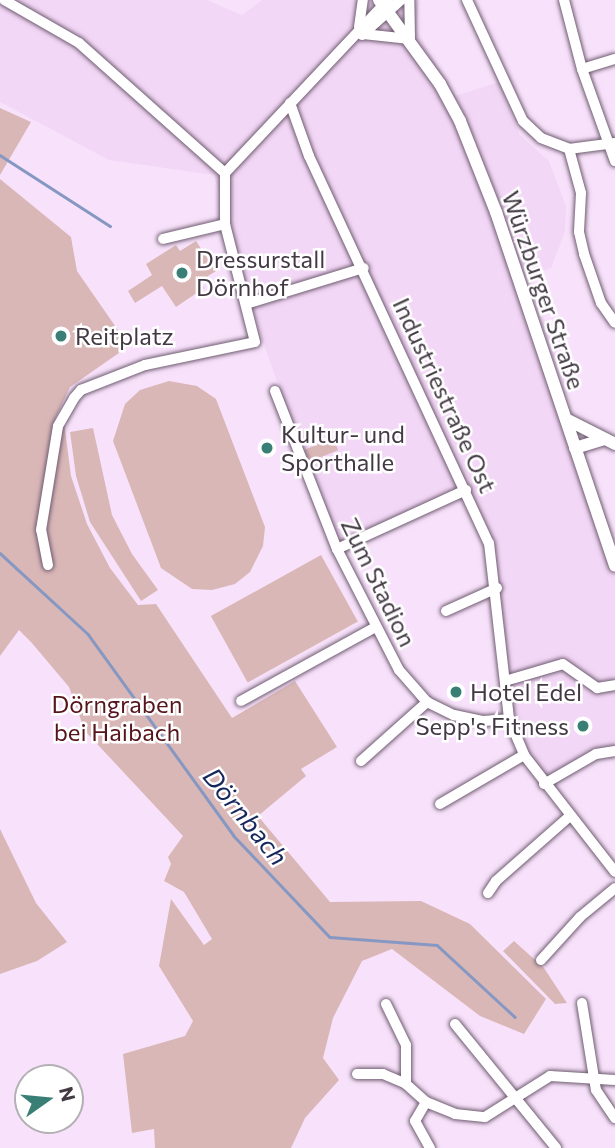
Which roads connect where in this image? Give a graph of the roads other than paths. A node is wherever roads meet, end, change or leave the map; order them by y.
1 (4, 0) edge
2 (363, 0) edge
3 (401, 0) edge
4 (409, 0) edge
5 (467, 0) edge
6 (565, 0) edge
7 (385, 4) edge
8 (358, 35) junction
9 (410, 39) junction
10 (615, 59) edge
11 (582, 69) junction
12 (290, 103) junction
13 (612, 144) edge
14 (569, 149) junction
15 (615, 161) edge
16 (225, 173) junction
17 (225, 224) junction
18 (163, 239) dead end
19 (364, 268) junction
20 (246, 304) junction
21 (615, 323) edge
22 (275, 391) dead end
23 (566, 419) junction
24 (610, 441) edge
25 (575, 448) junction
26 (466, 490) junction
27 (337, 549) junction
28 (48, 565) dead end
29 (615, 566) edge
30 (497, 588) junction
31 (446, 611) dead end
32 (374, 628) junction
33 (505, 681) junction
34 (613, 684) edge
35 (242, 701) dead end
36 (427, 702) junction
37 (509, 719) junction
38 (615, 751) edge
39 (524, 755) junction
40 (361, 761) dead end
41 (544, 784) junction
42 (440, 804) dead end
43 (570, 816) junction
44 (615, 872) edge
45 (615, 888) edge
46 (488, 893) dead end
47 (541, 960) dead end
48 (582, 1003) dead end
49 (386, 1004) dead end
50 (455, 1024) dead end
51 (357, 1074) dead end
52 (596, 1078) junction
53 (615, 1080) edge
54 (407, 1084) junction
55 (514, 1101) junction
56 (426, 1102) junction
57 (615, 1118) edge
58 (430, 1148) edge
59 (556, 1148) edge

1 - 16 street
2 - 8 street
3 - 7 street
4 - 9 street, Würzburger Straße
5 - 14 street
6 - 11 street
7 - 8 street
7 - 9 main road, Würzburger Straße
8 - 9 street
8 - 12 street
9 - 23 main road, Würzburger Straße
10 - 11 street
11 - 13 street
12 - 16 street
12 - 19 street, Industriestraße Ost
13 - 14 street
13 - 15 street
14 - 21 street
16 - 17 street
17 - 18 street
17 - 20 street
19 - 20 street
19 - 26 street, Industriestraße Ost
20 - 28 street
22 - 27 street, Zum Stadion
23 - 24 main road
23 - 25 main road, Würzburger Straße
24 - 25 main road
25 - 29 main road, Würzburger Straße
26 - 27 street
26 - 30 street, Industriestraße Ost
27 - 32 street, Zum Stadion
30 - 31 street
30 - 33 street, Industriestraße Ost
32 - 35 street
32 - 36 street, Zum Stadion
33 - 34 street
33 - 37 street, Industriestraße Ost
36 - 37 street, Zum Stadion
36 - 40 street
37 - 39 street, Industriestraße Ost
38 - 41 street
39 - 41 street, Industriestraße Ost
39 - 42 street
41 - 43 street, Industriestraße Ost
43 - 44 street, Industriestraße Ost
43 - 46 street
45 - 47 street
48 - 52 street
49 - 54 street
50 - 55 street
51 - 54 street
52 - 53 street
52 - 55 street
52 - 57 street
54 - 56 street
55 - 56 street
55 - 59 street
56 - 58 street

